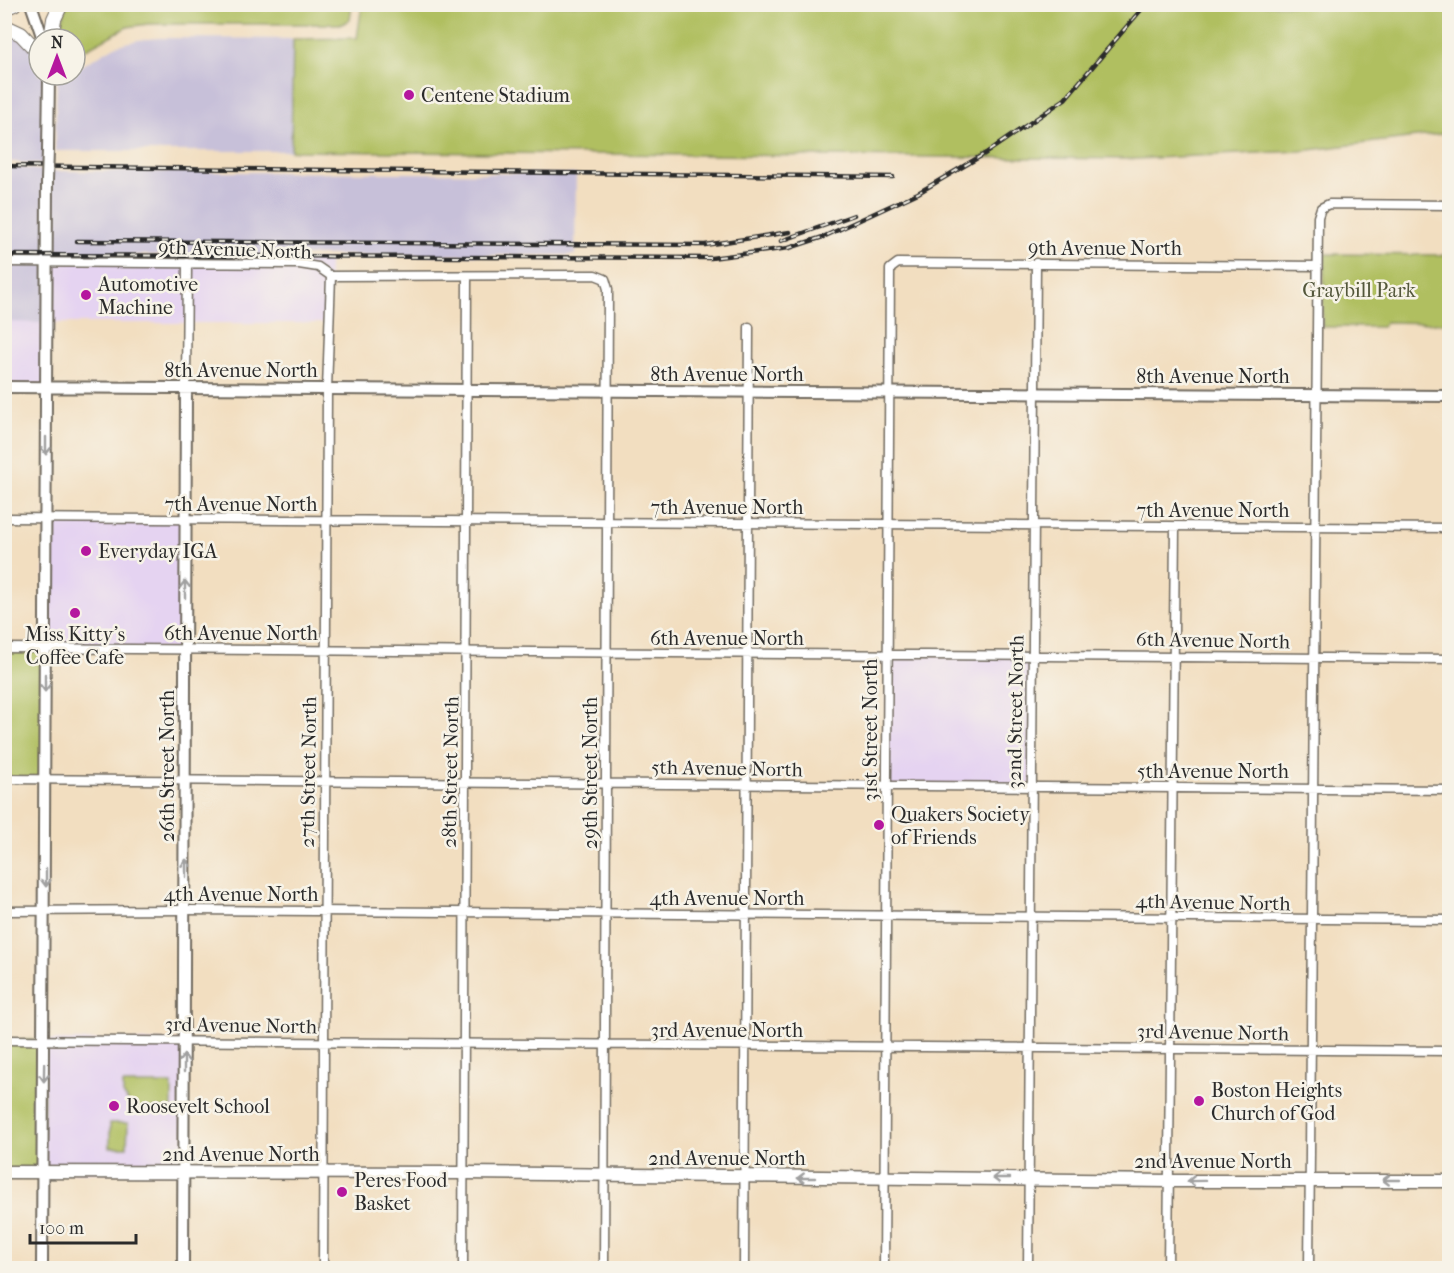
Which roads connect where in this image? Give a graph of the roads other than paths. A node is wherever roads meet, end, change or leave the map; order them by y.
1 (14, 4) edge
2 (32, 4) edge
3 (61, 4) edge
4 (4, 8) edge
5 (4, 26) edge
6 (39, 27) edge
7 (53, 27) edge
8 (27, 40) edge
9 (49, 87) edge
10 (1449, 205) edge
11 (4, 262) edge
12 (46, 262) junction
13 (187, 263) junction
14 (1036, 263) junction
15 (893, 264) joint
16 (1317, 266) junction
17 (331, 276) junction
18 (467, 276) junction
19 (604, 279) joint
20 (749, 327) dead end
21 (4, 387) edge
22 (46, 387) junction
23 (186, 388) junction
24 (327, 389) junction
25 (468, 390) junction
26 (608, 392) junction
27 (749, 392) junction
28 (888, 393) junction
29 (1034, 393) junction
30 (1315, 395) junction
31 (1449, 396) edge
32 (4, 518) edge
33 (45, 519) junction
34 (185, 519) junction
35 (327, 521) junction
36 (466, 521) junction
37 (607, 523) junction
38 (747, 524) junction
39 (888, 525) junction
40 (1034, 526) junction
41 (1313, 526) junction
42 (1175, 527) junction
43 (1449, 528) edge
44 (4, 648) edge
45 (45, 648) junction
46 (185, 650) junction
47 (326, 650) junction
48 (467, 651) junction
49 (607, 654) junction
50 (747, 655) junction
51 (887, 655) junction
52 (1033, 655) junction
53 (1172, 656) junction
54 (1313, 658) junction
55 (1449, 658) edge
56 (4, 779) edge
57 (45, 779) junction
58 (186, 781) junction
59 (325, 781) junction
60 (467, 783) junction
61 (606, 783) junction
62 (746, 785) junction
63 (886, 786) junction
64 (1031, 787) junction
65 (1172, 788) junction
66 (1311, 788) junction
67 (1449, 790) edge
68 (185, 910) junction
69 (4, 911) edge
70 (46, 911) junction
71 (323, 911) junction
72 (464, 912) junction
73 (605, 913) junction
74 (745, 915) junction
75 (885, 915) junction
76 (1029, 916) junction
77 (1172, 918) junction
78 (1312, 919) junction
79 (1449, 920) edge
80 (4, 1040) edge
81 (44, 1040) junction
82 (184, 1041) junction
83 (324, 1043) junction
84 (465, 1043) junction
85 (605, 1045) junction
86 (745, 1046) junction
87 (886, 1047) junction
88 (1029, 1047) junction
89 (1170, 1047) junction
90 (1310, 1050) junction
91 (1449, 1051) edge
92 (4, 1172) edge
93 (43, 1172) junction
94 (184, 1173) junction
95 (324, 1173) junction
96 (464, 1173) junction
97 (604, 1176) junction
98 (744, 1177) junction
99 (885, 1178) junction
100 (1028, 1179) junction
101 (1309, 1180) junction
102 (1449, 1180) edge
103 (1170, 1181) junction
104 (1449, 1206) edge
105 (42, 1269) edge
106 (183, 1269) edge
107 (323, 1269) edge
108 (463, 1269) edge
109 (604, 1269) edge
110 (744, 1269) edge
111 (884, 1269) edge
112 (1028, 1269) edge
113 (1168, 1269) edge
114 (1309, 1269) edge
115 (1449, 1269) edge

1 - 4 main road
2 - 6 street
3 - 7 main road
5 - 8 main road
9 - 12 street, bridge
10 - 16 street
11 - 12 street, 9th Avenue North
12 - 13 street, 9th Avenue North
12 - 22 street
13 - 17 street, 9th Avenue North
13 - 23 street, 26th Street North
14 - 15 street, 9th Avenue North
14 - 16 street, 9th Avenue North
14 - 29 street, 32nd Street North
15 - 28 street, 31st Street North
16 - 30 street
17 - 18 street, 9th Avenue North
17 - 24 street, 27th Street North
18 - 19 street, 9th Avenue North
18 - 25 street, 28th Street North
19 - 26 street, 29th Street North
20 - 27 street
21 - 22 street, 8th Avenue North
22 - 23 street, 8th Avenue North
22 -> 33 street
23 - 24 street, 8th Avenue North
23 - 34 street, 26th Street North
24 - 25 street, 8th Avenue North
24 - 35 street, 27th Street North
25 - 26 street, 8th Avenue North
25 - 36 street, 28th Street North
26 - 27 street, 8th Avenue North
26 - 37 street, 29th Street North
27 - 28 street, 8th Avenue North
27 - 38 street
28 - 29 street, 8th Avenue North
28 - 39 street, 31st Street North
29 - 30 street, 8th Avenue North
29 - 40 street, 32nd Street North
30 - 31 street, 8th Avenue North
30 - 41 street
32 - 33 street, 7th Avenue North
33 - 34 street, 7th Avenue North
33 - 45 street
34 - 35 street, 7th Avenue North
46 -> 34 street, 26th Street North
35 - 36 street, 7th Avenue North
35 - 47 street, 27th Street North
36 - 37 street, 7th Avenue North
36 - 48 street, 28th Street North
37 - 38 street, 7th Avenue North
37 - 49 street, 29th Street North
38 - 39 street, 7th Avenue North
38 - 50 street
39 - 40 street, 7th Avenue North
39 - 51 street, 31st Street North
40 - 42 street, 7th Avenue North
40 - 52 street, 32nd Street North
41 - 42 street, 7th Avenue North
41 - 43 street, 7th Avenue North
41 - 54 street
42 - 53 street
44 - 45 street, 6th Avenue North
45 - 46 street, 6th Avenue North
45 -> 57 street
46 - 47 street, 6th Avenue North
46 - 58 street, 26th Street North
47 - 48 street, 6th Avenue North
47 - 59 street, 27th Street North
48 - 49 street, 6th Avenue North
48 - 60 street, 28th Street North
49 - 50 street, 6th Avenue North
49 - 61 street, 29th Street North
50 - 51 street, 6th Avenue North
50 - 62 street
51 - 52 street, 6th Avenue North
51 - 63 street, 31st Street North
52 - 53 street, 6th Avenue North
52 - 64 street, 32nd Street North
53 - 54 street, 6th Avenue North
53 - 65 street
54 - 55 street, 6th Avenue North
54 - 66 street
56 - 57 street, 5th Avenue North
57 - 58 street, 5th Avenue North
57 -> 70 street
58 - 59 street, 5th Avenue North
68 -> 58 street, 26th Street North
59 - 60 street, 5th Avenue North
59 - 71 street, 27th Street North
60 - 61 street, 5th Avenue North
60 - 72 street, 28th Street North
61 - 62 street, 5th Avenue North
61 - 73 street, 29th Street North
62 - 63 street, 5th Avenue North
62 - 74 street
63 - 64 street, 5th Avenue North
63 - 75 street, 31st Street North
64 - 65 street, 5th Avenue North
64 - 76 street, 32nd Street North
65 - 66 street, 5th Avenue North
65 - 77 street
66 - 67 street, 5th Avenue North
66 - 78 street
68 - 70 street, 4th Avenue North
68 - 71 street, 4th Avenue North
68 - 82 street, 26th Street North
69 - 70 street, 4th Avenue North
70 - 81 street
71 - 72 street, 4th Avenue North
71 - 83 street, 27th Street North
72 - 73 street, 4th Avenue North
72 - 84 street, 28th Street North
73 - 74 street, 4th Avenue North
73 - 85 street, 29th Street North
74 - 75 street, 4th Avenue North
74 - 86 street
75 - 76 street, 4th Avenue North
75 - 87 street, 31st Street North
76 - 77 street, 4th Avenue North
76 - 88 street, 32nd Street North
77 - 78 street, 4th Avenue North
77 - 89 street
78 - 79 street, 4th Avenue North
78 - 90 street
80 - 81 street, 3rd Avenue North
81 - 82 street, 3rd Avenue North
81 -> 93 street
82 - 83 street, 3rd Avenue North
94 -> 82 street, 26th Street North
83 - 84 street, 3rd Avenue North
83 - 95 street, 27th Street North
84 - 85 street, 3rd Avenue North
84 - 96 street, 28th Street North
85 - 86 street, 3rd Avenue North
85 - 97 street, 29th Street North
86 - 87 street, 3rd Avenue North
86 - 98 street
87 - 88 street, 3rd Avenue North
87 - 99 street, 31st Street North
88 - 89 street, 3rd Avenue North
88 - 100 street, 32nd Street North
89 - 90 street, 3rd Avenue North
89 - 103 street
90 - 91 street, 3rd Avenue North
90 - 101 street
92 - 93 main road, 2nd Avenue North
93 - 94 main road, 2nd Avenue North
93 - 105 street
94 - 95 main road, 2nd Avenue North
94 - 106 street, 26th Street North
95 - 96 main road, 2nd Avenue North
95 - 107 street, 27th Street North
96 - 97 main road, 2nd Avenue North
96 - 108 street, 28th Street North
97 - 98 main road, 2nd Avenue North
97 - 109 street, 29th Street North
99 -> 98 main road, 2nd Avenue North
98 - 110 street
100 -> 99 main road, 2nd Avenue North
99 - 111 street, 31st Street North
100 - 103 main road, 2nd Avenue North
100 - 112 street, 32nd Street North
102 -> 101 main road, 2nd Avenue North
101 -> 103 main road, 2nd Avenue North
101 - 114 street
103 - 113 street
104 - 115 street

